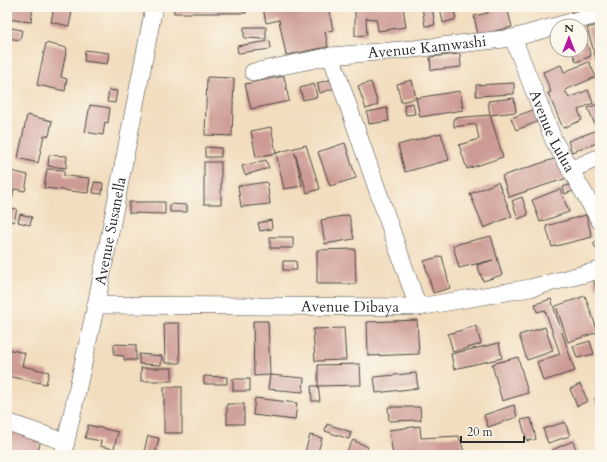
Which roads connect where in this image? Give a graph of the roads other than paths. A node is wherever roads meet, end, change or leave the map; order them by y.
1 (154, 7) edge
2 (600, 14) edge
3 (513, 38) junction
4 (332, 56) junction
5 (253, 72) dead end
6 (600, 158) edge
7 (570, 170) junction
8 (600, 221) edge
9 (600, 270) edge
10 (96, 306) junction
11 (418, 307) junction
12 (7, 422) edge
13 (64, 448) edge

1 - 10 street, Avenue Susanella
2 - 3 street, Avenue Kamwashi
3 - 4 street, Avenue Kamwashi
3 - 7 street, Avenue Lulua
4 - 5 street, Avenue Kamwashi
4 - 11 street
6 - 7 street
7 - 8 street, Avenue Lulua
9 - 11 street, Avenue Dibaya
10 - 11 street, Avenue Dibaya
10 - 13 street, Avenue Susanella
12 - 13 street

